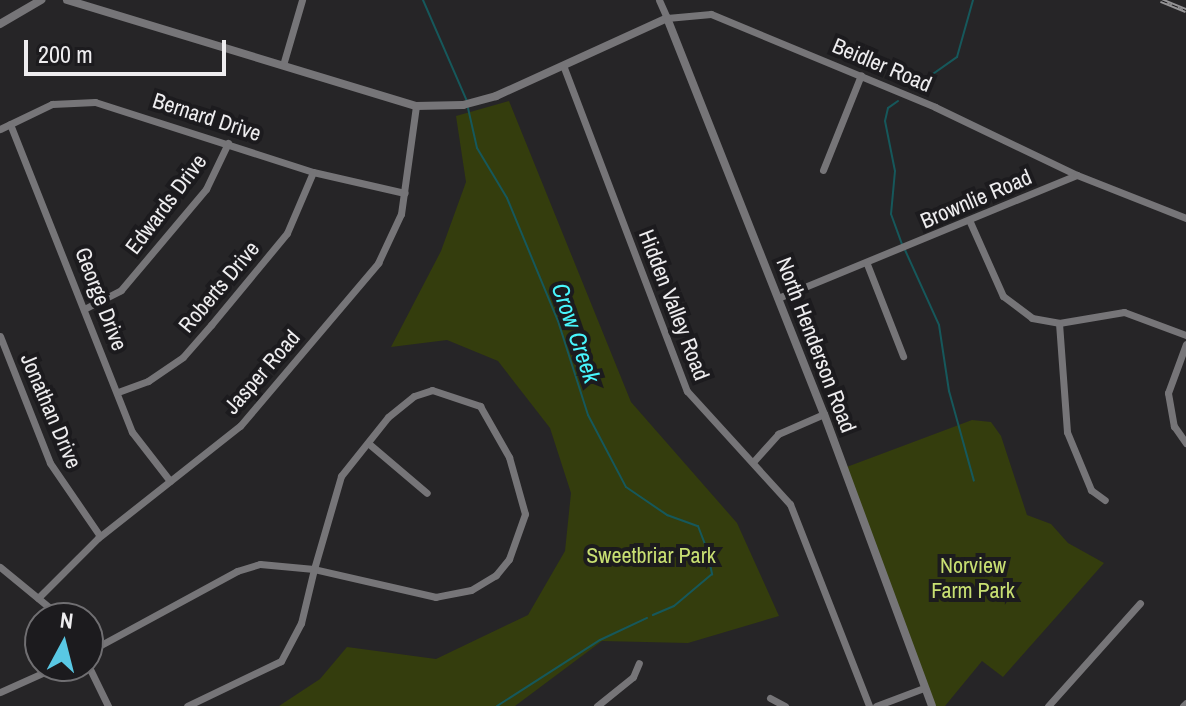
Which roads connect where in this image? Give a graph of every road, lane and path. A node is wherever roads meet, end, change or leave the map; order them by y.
1 (41, 0) edge
2 (67, 0) edge
3 (302, 0) edge
4 (659, 0) edge
5 (667, 18) junction
6 (0, 24) edge
7 (283, 65) junction
8 (563, 65) junction
9 (861, 75) junction
10 (416, 106) junction
11 (10, 124) junction
12 (0, 129) edge
13 (228, 143) junction
14 (823, 170) dead end
15 (313, 172) junction
16 (1077, 175) junction
17 (405, 193) junction
18 (1186, 218) edge
19 (970, 222) junction
20 (867, 264) junction
21 (778, 298) junction
22 (86, 308) junction
23 (1059, 323) junction
24 (1186, 335) edge
25 (0, 336) edge
26 (1186, 344) edge
27 (903, 356) dead end
28 (118, 392) junction
29 (824, 414) junction
30 (368, 443) junction
31 (1186, 443) edge
32 (753, 462) junction
33 (170, 481) junction
34 (427, 493) dead end
35 (1105, 500) dead end
36 (100, 536) junction
37 (0, 567) edge
38 (314, 569) junction
39 (38, 598) junction
40 (43, 602) edge
41 (1140, 603) dead end
42 (104, 643) edge
43 (639, 663) dead end
44 (24, 681) edge
45 (96, 682) edge
46 (924, 688) junction
47 (0, 692) edge
48 (770, 698) dead end
49 (108, 706) edge
50 (187, 706) edge
51 (597, 706) edge
52 (785, 706) edge
53 (869, 706) edge
54 (876, 706) edge
55 (932, 706) edge
56 (1048, 706) edge

1 - 6 street
2 - 7 street
3 - 7 street
4 - 5 street, North Henderson Road
5 - 8 street
5 - 9 street, Beidler Road
5 - 21 street, North Henderson Road
7 - 10 street
8 - 10 street
8 - 32 street, Hidden Valley Road
9 - 14 street
9 - 16 street, Beidler Road
10 - 17 street, Jasper Road
11 - 12 street, Bernard Drive
11 - 13 street, Bernard Drive
11 - 22 street, George Drive
13 - 15 street, Bernard Drive
13 - 22 street, Edwards Drive
15 - 17 street, Bernard Drive
15 - 28 street, Roberts Drive
16 - 18 street
16 - 19 street, Brownlie Road
17 - 33 street, Jasper Road
19 - 20 street, Brownlie Road
19 - 23 street
20 - 21 street, Brownlie Road
20 - 27 street
21 - 29 street, North Henderson Road
22 - 28 street, George Drive
23 - 24 street
23 - 35 street
25 - 36 street, Jonathan Drive
26 - 31 street
28 - 33 street, George Drive
29 - 32 street
29 - 46 street, North Henderson Road
30 - 34 street
30 - 38 street
30 - 38 street
32 - 53 street, Hidden Valley Road
33 - 36 street, Jasper Road
36 - 39 street, Jasper Road
37 - 39 street
38 - 42 street
38 - 50 street
39 - 40 street
41 - 56 street
43 - 51 street
44 - 47 street
45 - 49 street
46 - 54 street
46 - 55 street, North Henderson Road
48 - 52 street

